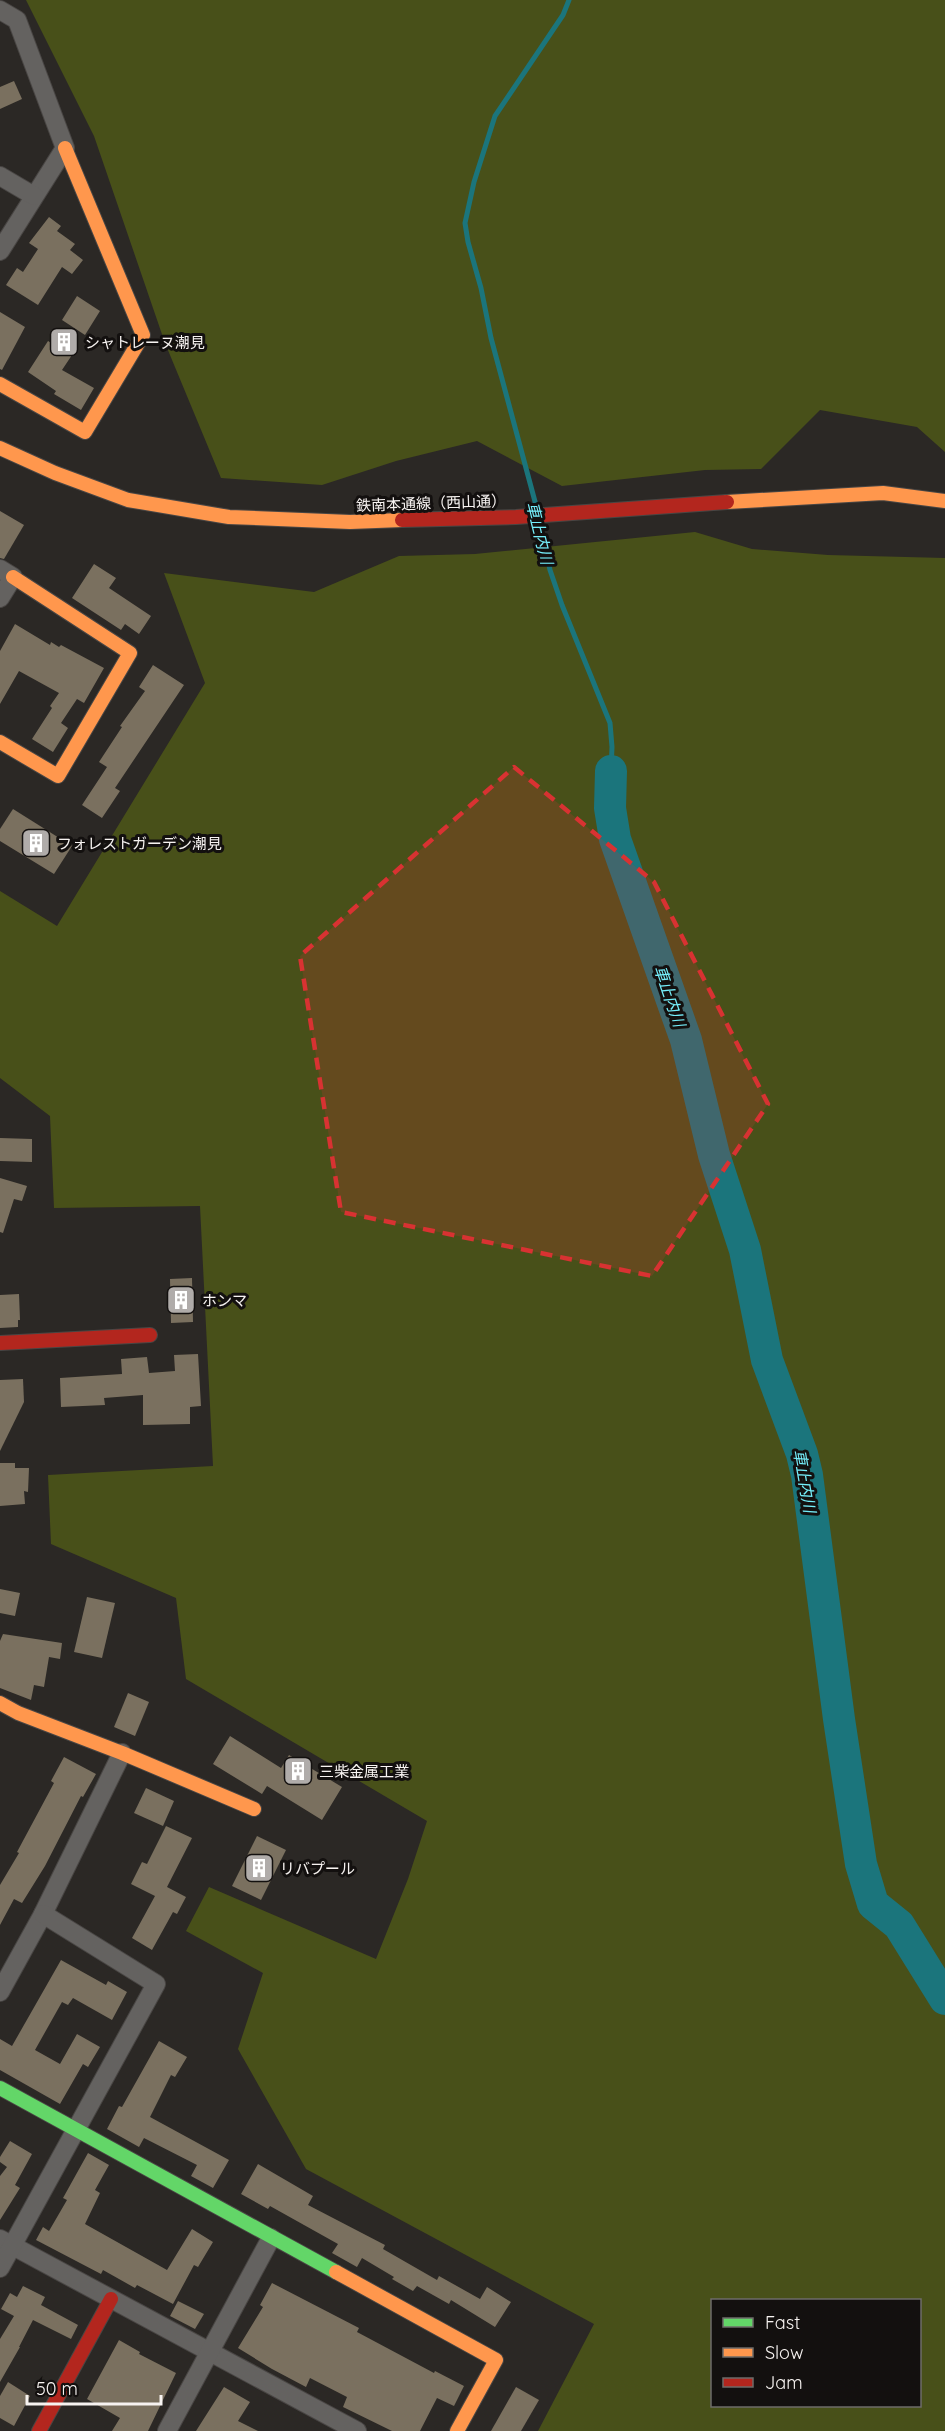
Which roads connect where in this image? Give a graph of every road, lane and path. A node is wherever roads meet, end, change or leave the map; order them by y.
1 (0, 10) edge
2 (65, 148) junction
3 (0, 176) edge
4 (34, 196) junction
5 (0, 251) edge
6 (0, 384) edge
7 (0, 448) edge
8 (945, 501) edge
9 (6, 573) edge
10 (0, 598) edge
11 (0, 742) edge
12 (150, 1335) dead end
13 (0, 1343) edge
14 (0, 1703) edge
15 (122, 1753) junction
16 (254, 1809) dead end
17 (43, 1914) junction
18 (0, 1992) edge
19 (0, 2088) edge
20 (75, 2131) junction
21 (271, 2238) junction
22 (6, 2242) edge
23 (0, 2268) edge
24 (111, 2298) junction
25 (210, 2353) junction
26 (39, 2431) edge
27 (167, 2431) edge
28 (357, 2431) edge
29 (457, 2431) edge

1 - 2 street
2 - 4 street
2 - 6 street
3 - 4 street
4 - 5 street
7 - 8 street, 鉄南本通線（西山通）
9 - 10 street
9 - 11 street
12 - 13 street
14 - 15 street
15 - 16 street
15 - 17 street
17 - 18 street
17 - 20 street
19 - 20 street
20 - 21 street
20 - 22 street
21 - 25 street
21 - 29 street
22 - 23 street
22 - 24 street
24 - 25 street
24 - 26 street
25 - 27 street
25 - 28 street

